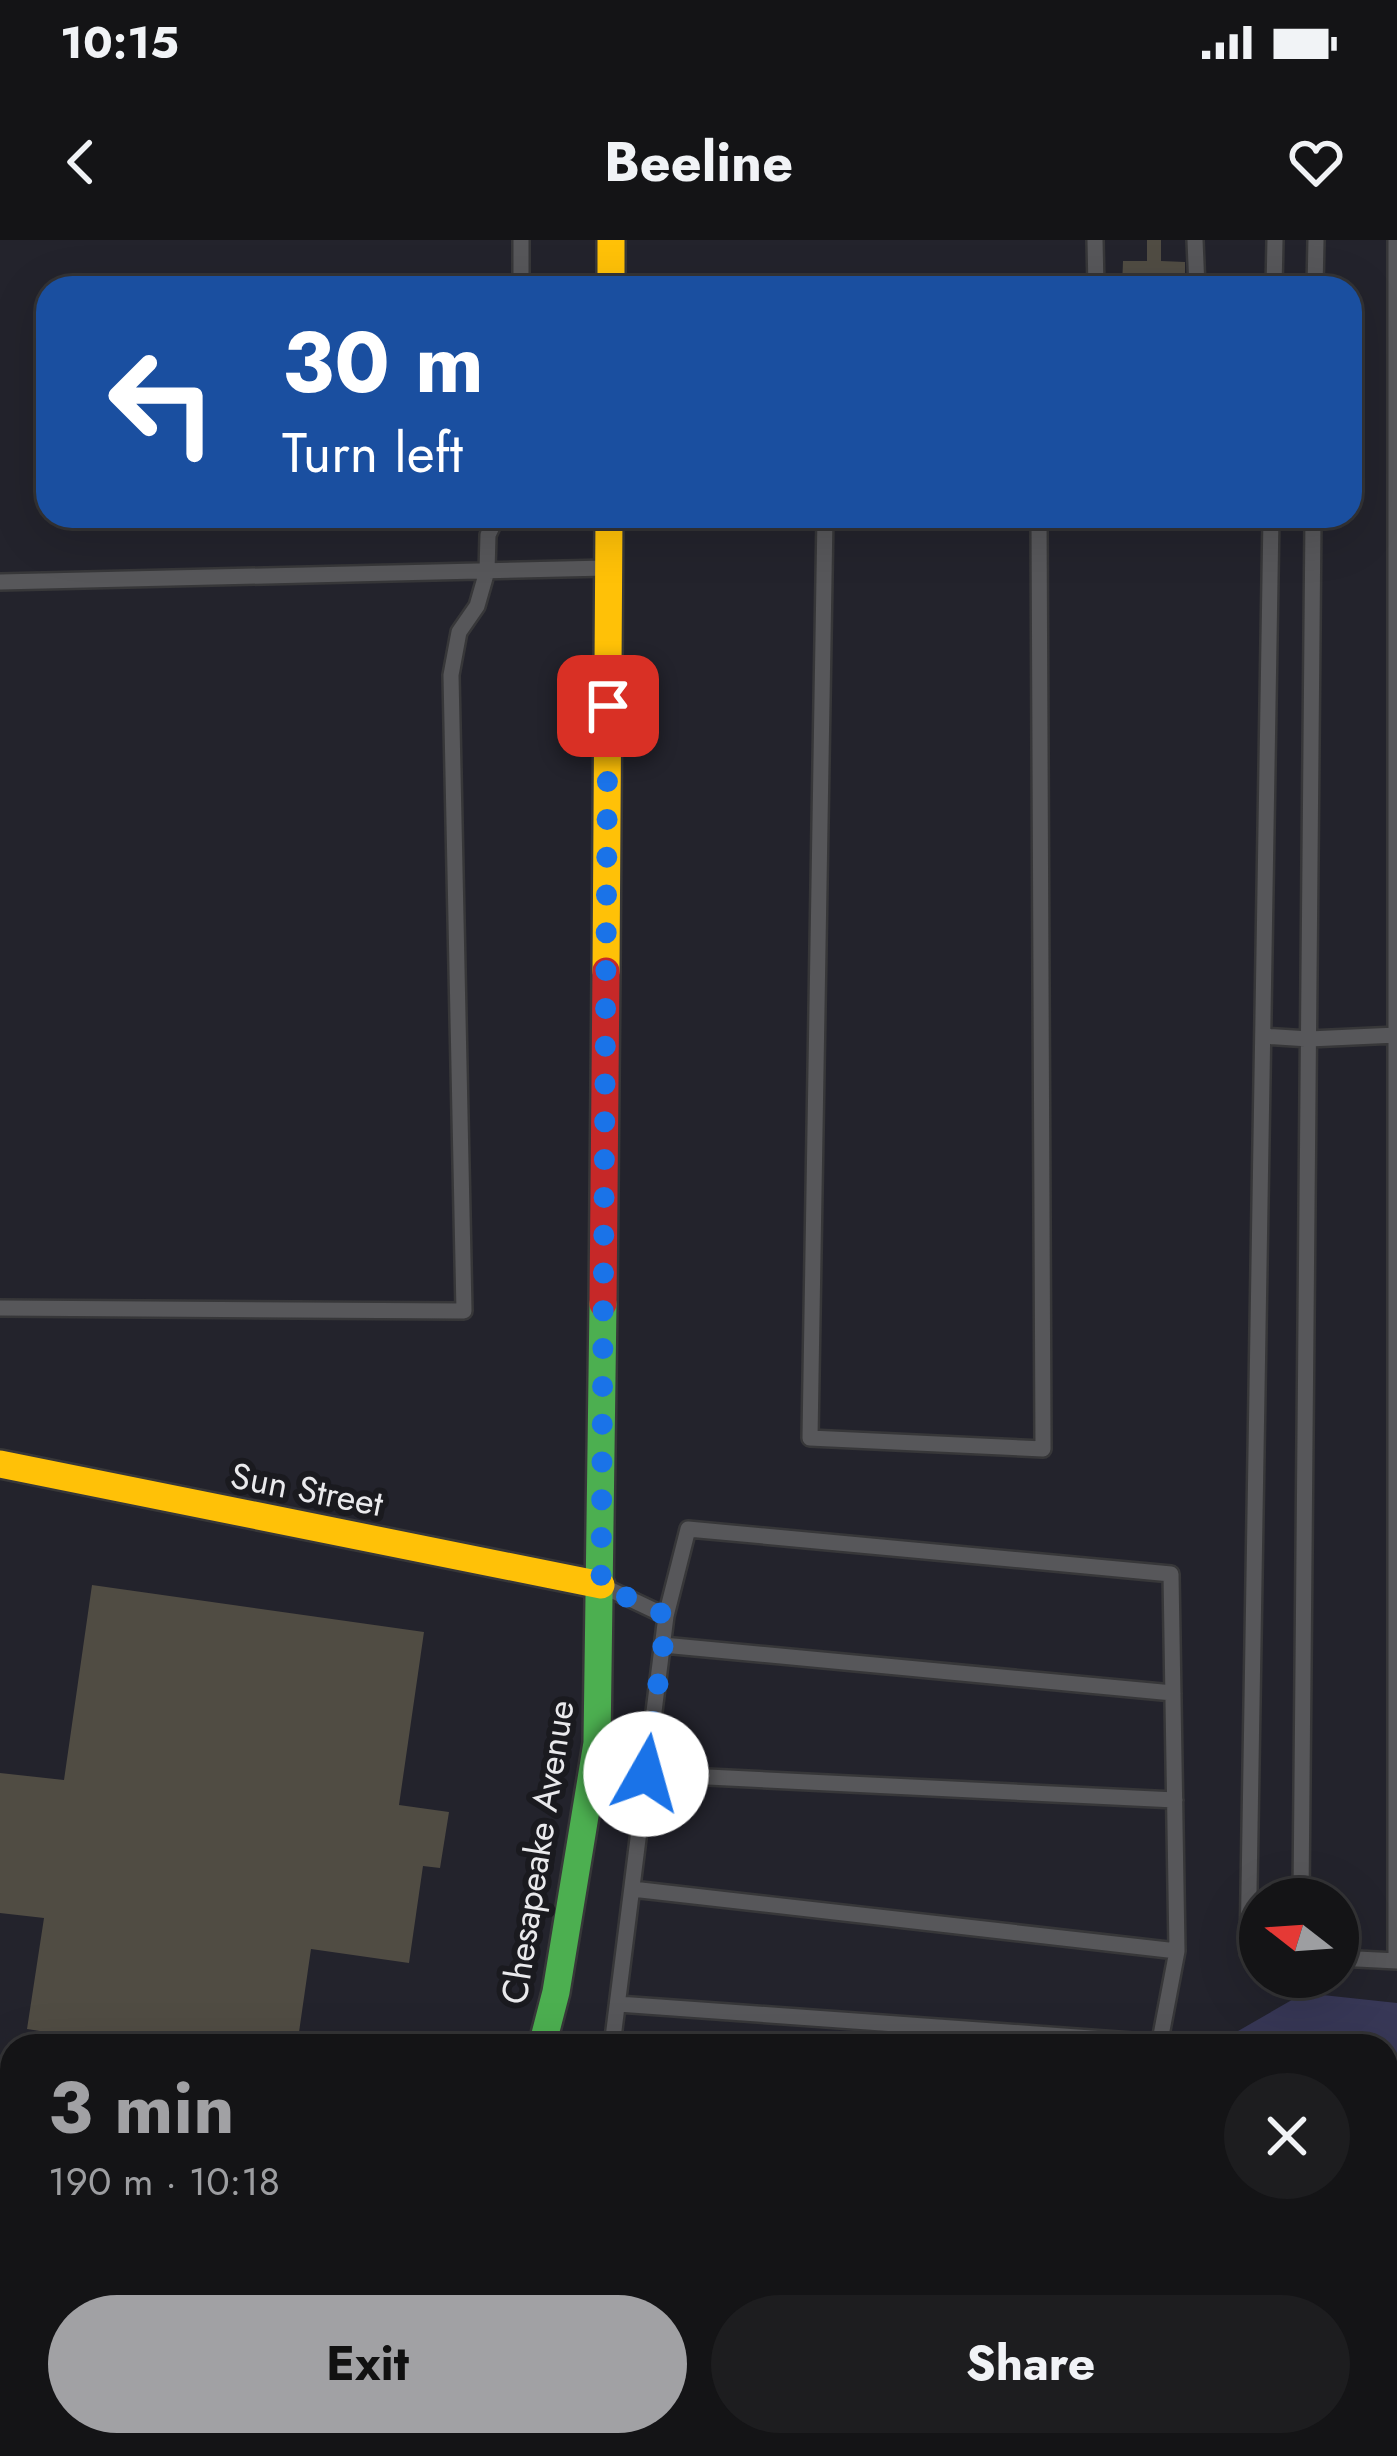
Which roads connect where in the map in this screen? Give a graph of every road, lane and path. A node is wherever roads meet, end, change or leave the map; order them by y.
1 (520, 240) edge
2 (611, 240) edge
3 (1095, 240) edge
4 (1195, 240) edge
5 (1275, 240) edge
6 (1316, 240) edge
7 (1396, 240) edge
8 (521, 276) edge
9 (611, 276) edge
10 (1096, 276) edge
11 (1196, 276) edge
12 (1274, 276) edge
13 (1315, 276) edge
14 (491, 528) edge
15 (609, 528) edge
16 (825, 528) edge
17 (1039, 528) edge
18 (1271, 528) edge
19 (1313, 528) edge
20 (609, 568) junction
21 (488, 571) junction
22 (0, 582) edge
23 (1396, 1035) edge
24 (1263, 1036) junction
25 (1309, 1039) junction
26 (0, 1308) edge
27 (0, 1464) edge
28 (601, 1585) junction
29 (667, 1616) junction
30 (663, 1645) junction
31 (1173, 1694) junction
32 (646, 1774) junction
33 (1175, 1800) junction
34 (1249, 1878) edge
35 (1301, 1878) edge
36 (632, 1889) junction
37 (1177, 1951) junction
38 (1359, 1959) edge
39 (1397, 1961) edge
40 (618, 2003) junction
41 (545, 2034) edge
42 (614, 2034) edge
43 (1018, 2034) edge
44 (1162, 2034) edge

1 - 8 lane
2 - 9 street
3 - 10 lane
4 - 11 lane
5 - 12 lane
6 - 13 lane
7 - 23 lane
14 - 21 lane
15 - 20 street, Chesapeake Avenue
16 - 17 lane
18 - 24 lane
19 - 25 lane
20 - 21 lane
20 - 28 street, Chesapeake Avenue
21 - 22 lane
21 - 26 lane
23 - 25 lane
23 - 39 lane
24 - 25 lane
24 - 34 lane
25 - 35 lane
27 - 28 street, Sun Street
28 - 29 lane
28 - 41 street, Chesapeake Avenue
29 - 30 lane
29 - 31 lane
30 - 31 lane
30 - 32 lane
31 - 33 lane
32 - 33 lane
32 - 36 lane
33 - 37 lane
36 - 37 lane
36 - 40 lane
37 - 44 lane
38 - 39 lane
40 - 42 lane
40 - 43 lane

